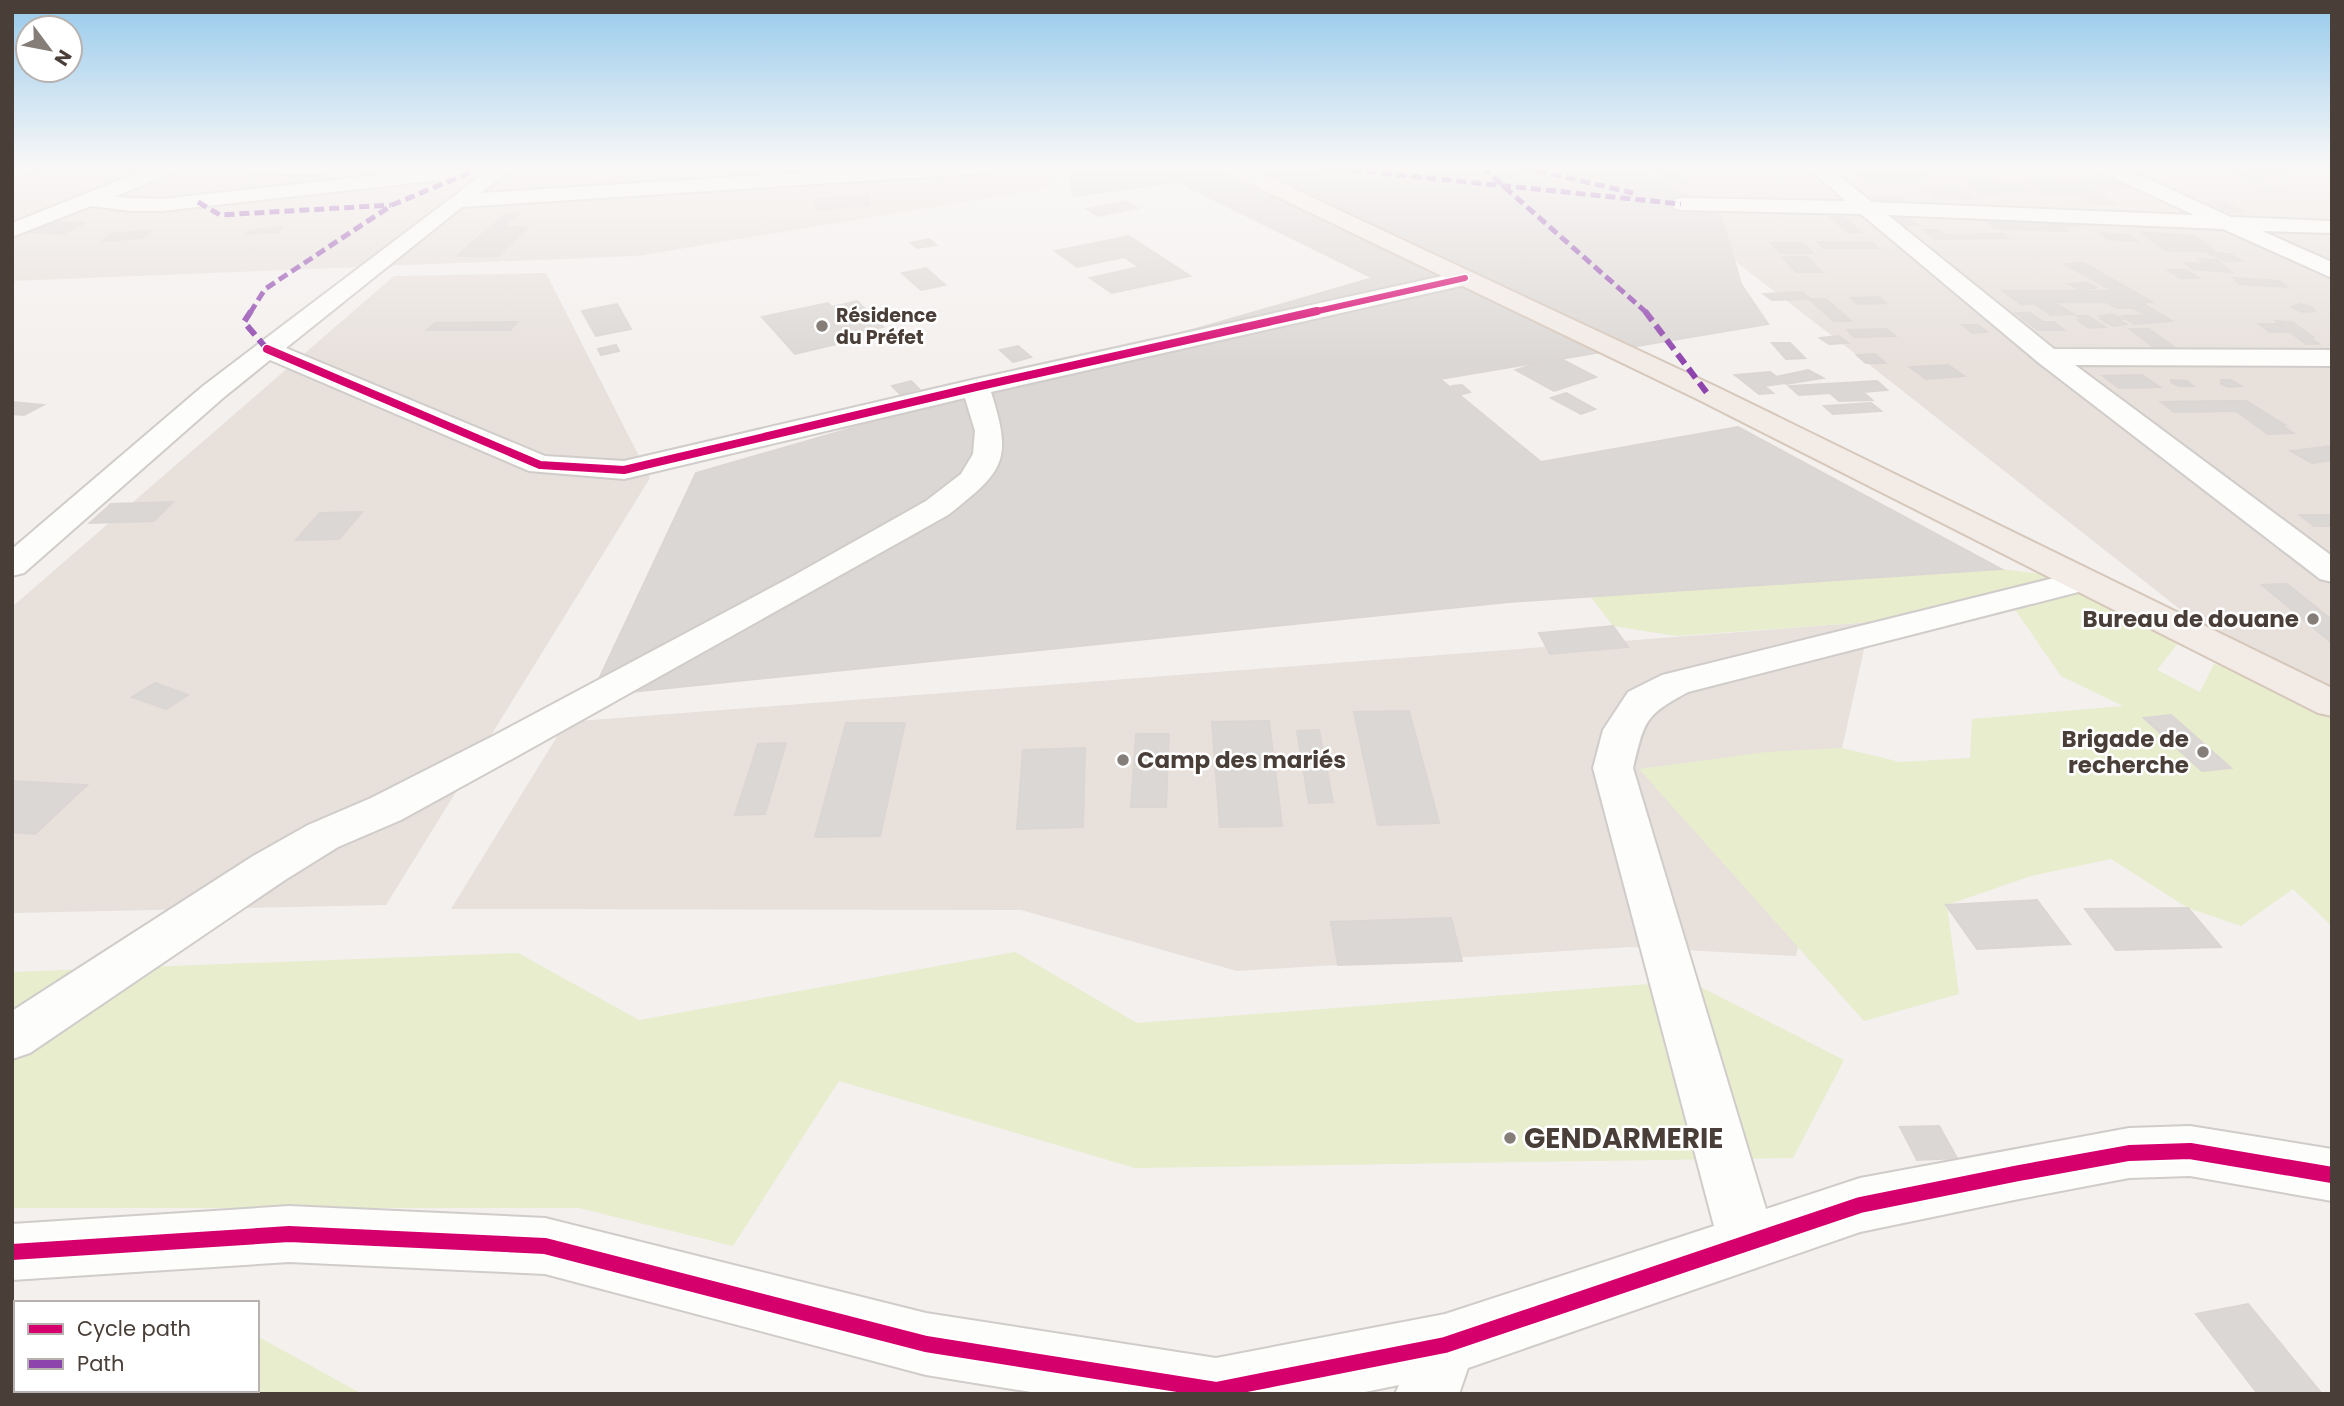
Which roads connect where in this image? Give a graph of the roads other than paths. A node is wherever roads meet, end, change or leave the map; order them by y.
1 (416, 233) edge
2 (1369, 233) edge
3 (1894, 233) edge
4 (2248, 233) edge
5 (2332, 271) edge
6 (1465, 278) junction
7 (267, 349) junction
8 (2048, 357) junction
9 (2332, 358) edge
10 (976, 387) junction
11 (12, 566) edge
12 (2332, 572) edge
13 (2082, 581) junction
14 (2332, 704) edge
15 (12, 1038) edge
16 (2332, 1175) edge
17 (1747, 1243) junction
18 (12, 1252) edge
19 (1436, 1369) edge

1 - 7 street
2 - 6 main road
3 - 8 street
4 - 5 street
6 - 10 street
6 - 13 main road
7 - 10 street
7 - 11 street
8 - 9 street
8 - 12 street
10 - 15 street
13 - 14 main road
13 - 17 street
16 - 17 street
17 - 19 street
18 - 19 street

